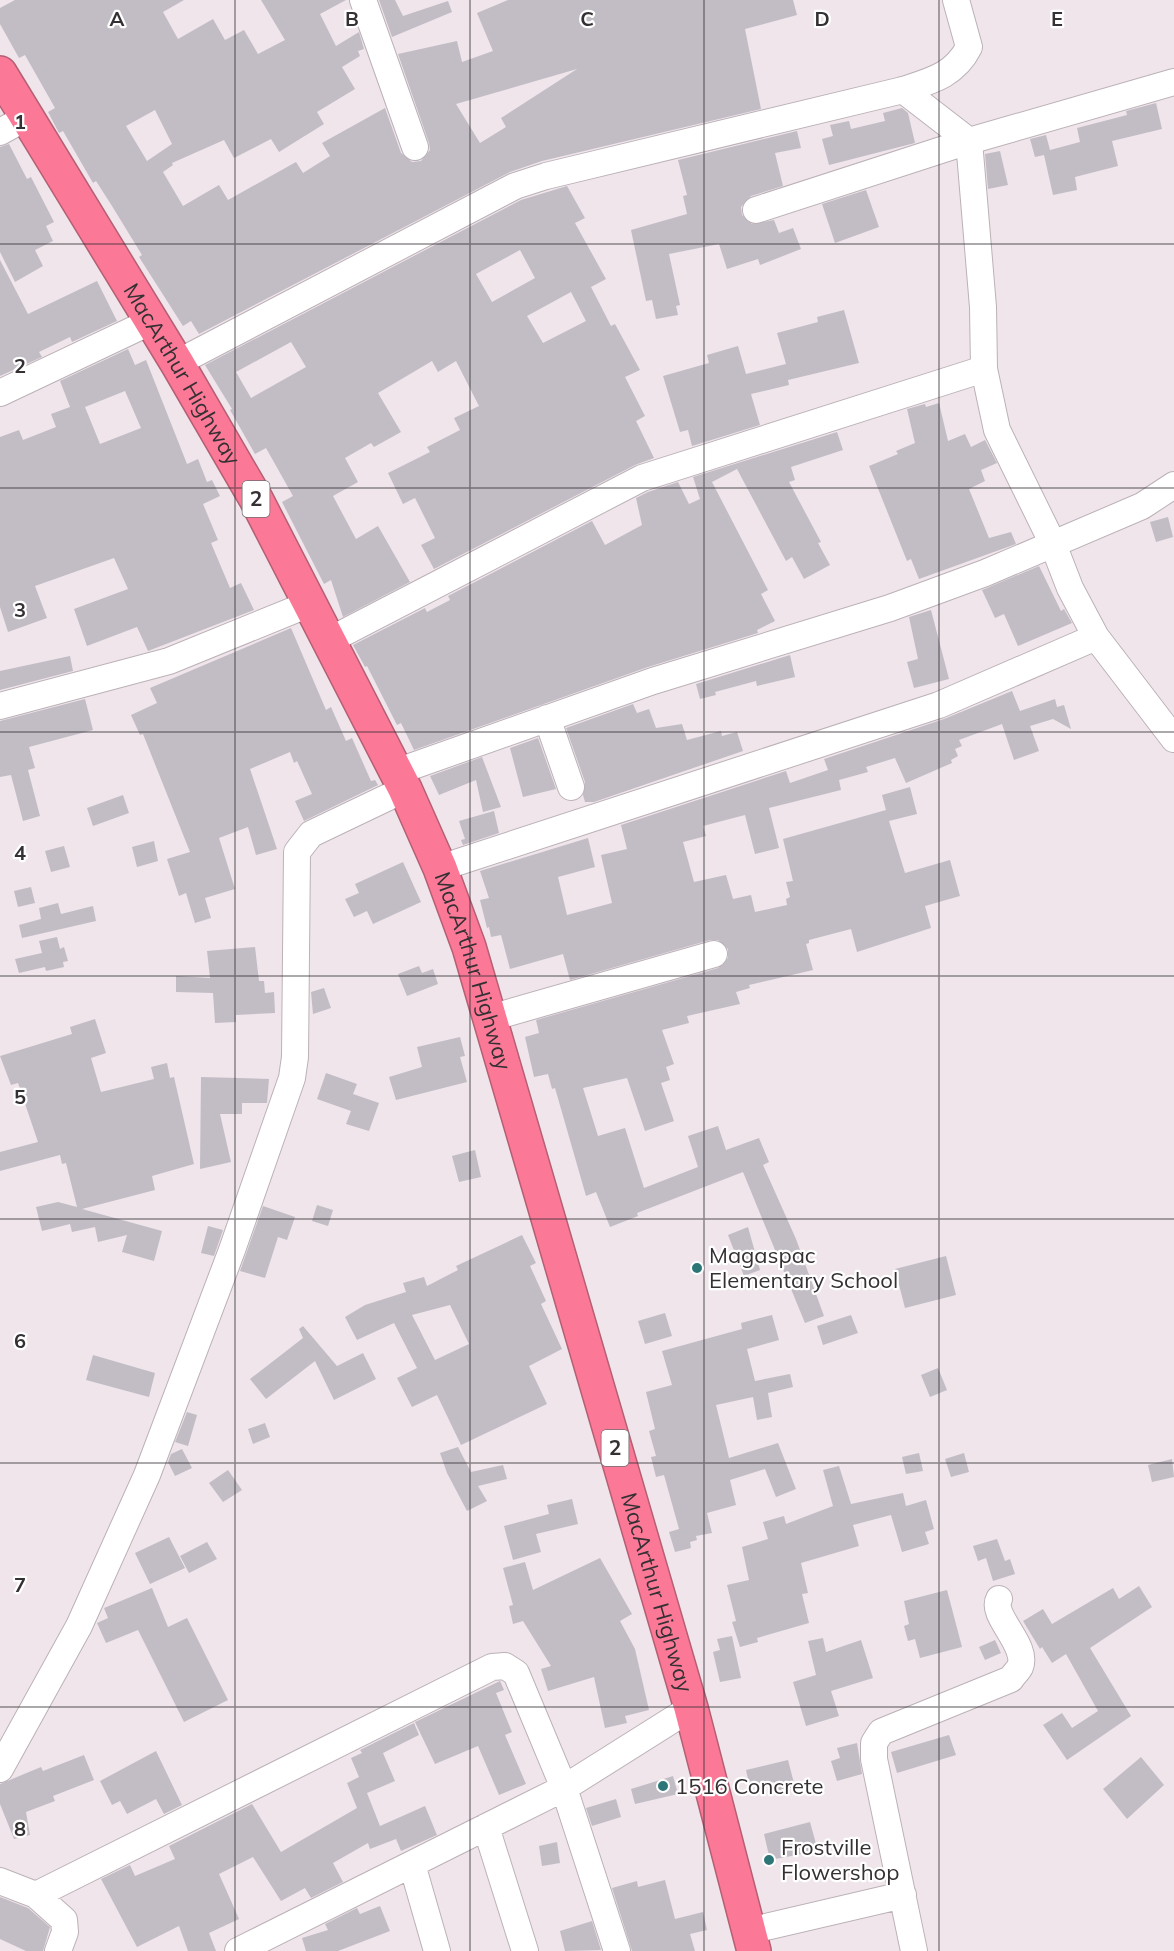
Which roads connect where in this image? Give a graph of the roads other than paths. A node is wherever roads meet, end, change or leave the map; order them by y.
1 (363, 0) edge
2 (956, 0) edge
3 (0, 73) edge
4 (1174, 82) edge
5 (903, 90) junction
6 (13, 125) edge
7 (969, 141) junction
8 (415, 147) dead end
9 (756, 210) dead end
10 (152, 321) junction
11 (177, 363) junction
12 (984, 369) junction
13 (0, 393) edge
14 (1174, 485) edge
15 (1053, 544) junction
16 (309, 604) junction
17 (1096, 637) junction
18 (328, 640) junction
19 (0, 706) edge
20 (547, 718) junction
21 (1174, 739) edge
22 (400, 780) junction
23 (571, 787) dead end
24 (440, 868) junction
25 (714, 954) dead end
26 (490, 1018) junction
27 (999, 1599) dead end
28 (692, 1708) junction
29 (0, 1769) edge
30 (564, 1788) junction
31 (486, 1827) junction
32 (412, 1864) junction
33 (75, 1875) junction
34 (0, 1881) edge
35 (36, 1895) junction
36 (903, 1895) junction
37 (64, 1920) junction
38 (752, 1941) edge
39 (272, 1943) edge
40 (58, 1951) edge
41 (238, 1951) edge
42 (437, 1951) edge
43 (525, 1951) edge
44 (617, 1951) edge
45 (914, 1951) edge

1 - 8 street
2 - 5 street
3 - 6 highway, MacArthur Highway / 2
4 - 7 street
5 - 7 street
5 - 11 street
6 - 10 highway, MacArthur Highway / 2
7 - 9 street
7 - 12 street
10 - 11 highway, MacArthur Highway / 2
10 - 13 street
11 - 16 highway, MacArthur Highway / 2
12 - 15 street
12 - 18 street
14 - 15 street
15 - 17 street
15 - 20 street
16 - 18 highway, MacArthur Highway / 2
16 - 19 street
17 - 21 street
17 - 24 street
18 - 22 highway, MacArthur Highway / 2
20 - 22 street
20 - 23 street
22 - 24 highway, MacArthur Highway / 2
22 - 29 street
24 - 26 highway, MacArthur Highway / 2
25 - 26 street
26 - 28 highway, MacArthur Highway / 2
27 - 36 street
28 - 30 street
28 - 38 highway, MacArthur Highway / 2
30 - 31 street
30 - 33 street
30 - 44 street
31 - 32 street
31 - 43 street
32 - 39 street
32 - 42 street
33 - 35 street
33 - 37 street
34 - 35 street
35 - 37 street
36 - 38 street
36 - 45 street
37 - 40 street
39 - 41 street

